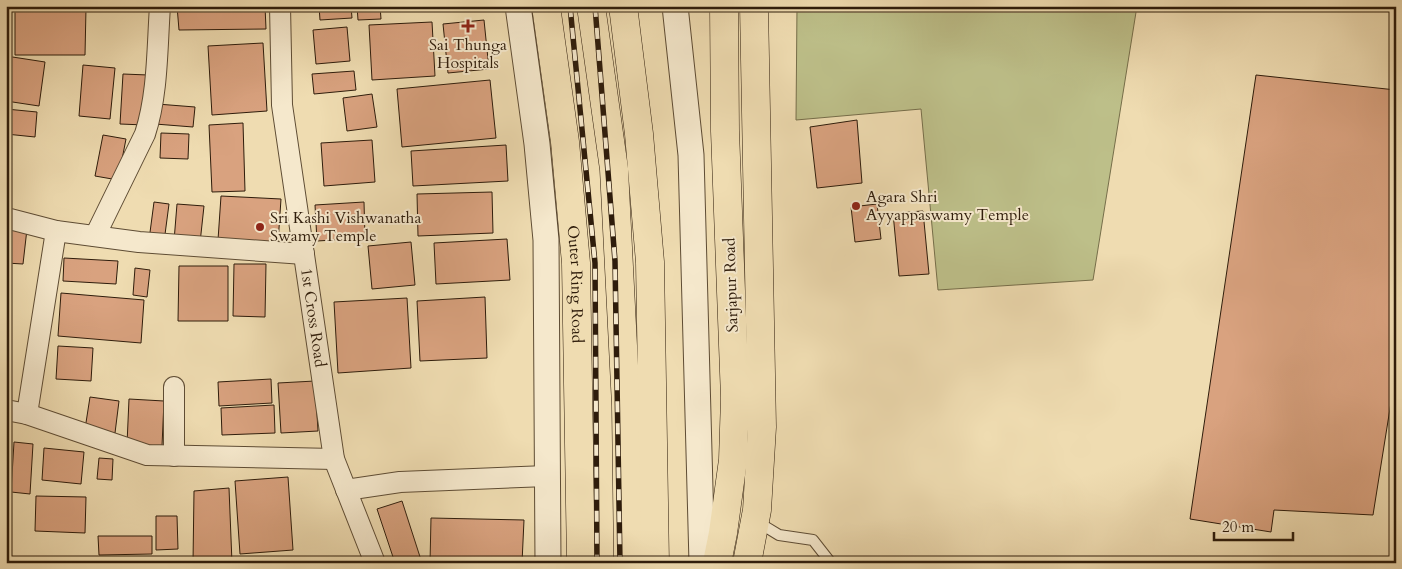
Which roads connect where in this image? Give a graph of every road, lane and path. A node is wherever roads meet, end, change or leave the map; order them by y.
1 (160, 6) edge
2 (280, 6) edge
3 (518, 6) edge
4 (546, 6) edge
5 (591, 6) edge
6 (623, 6) edge
7 (675, 6) edge
8 (724, 6) edge
9 (754, 6) edge
10 (6, 218) edge
11 (56, 231) junction
12 (95, 236) junction
13 (304, 254) junction
14 (174, 387) dead end
15 (6, 410) edge
16 (27, 414) junction
17 (174, 456) junction
18 (334, 458) junction
19 (547, 476) junction
20 (346, 490) junction
21 (755, 521) junction
22 (375, 563) edge
23 (548, 563) edge
24 (581, 563) edge
25 (628, 563) edge
26 (655, 563) edge
27 (702, 563) edge
28 (717, 563) edge
29 (747, 563) edge
30 (830, 563) edge

1 - 12 street
2 - 13 street, 1st Cross Road
3 - 19 street
4 - 24 main road, Outer Ring Road
5 - 25 main road
6 - 26 main road
7 - 27 street
8 - 28 main road, Sarjapur Road
9 - 21 main road, Sarjapur Road
10 - 11 street
11 - 12 street
11 - 16 street
12 - 13 street
13 - 18 street, 1st Cross Road
14 - 17 street
15 - 16 street
16 - 17 street
17 - 18 street
18 - 20 street, 1st Cross Road
19 - 20 street
19 - 23 street
20 - 22 street, 1st Cross Road
21 - 29 main road, Sarjapur Road
21 - 30 lane

